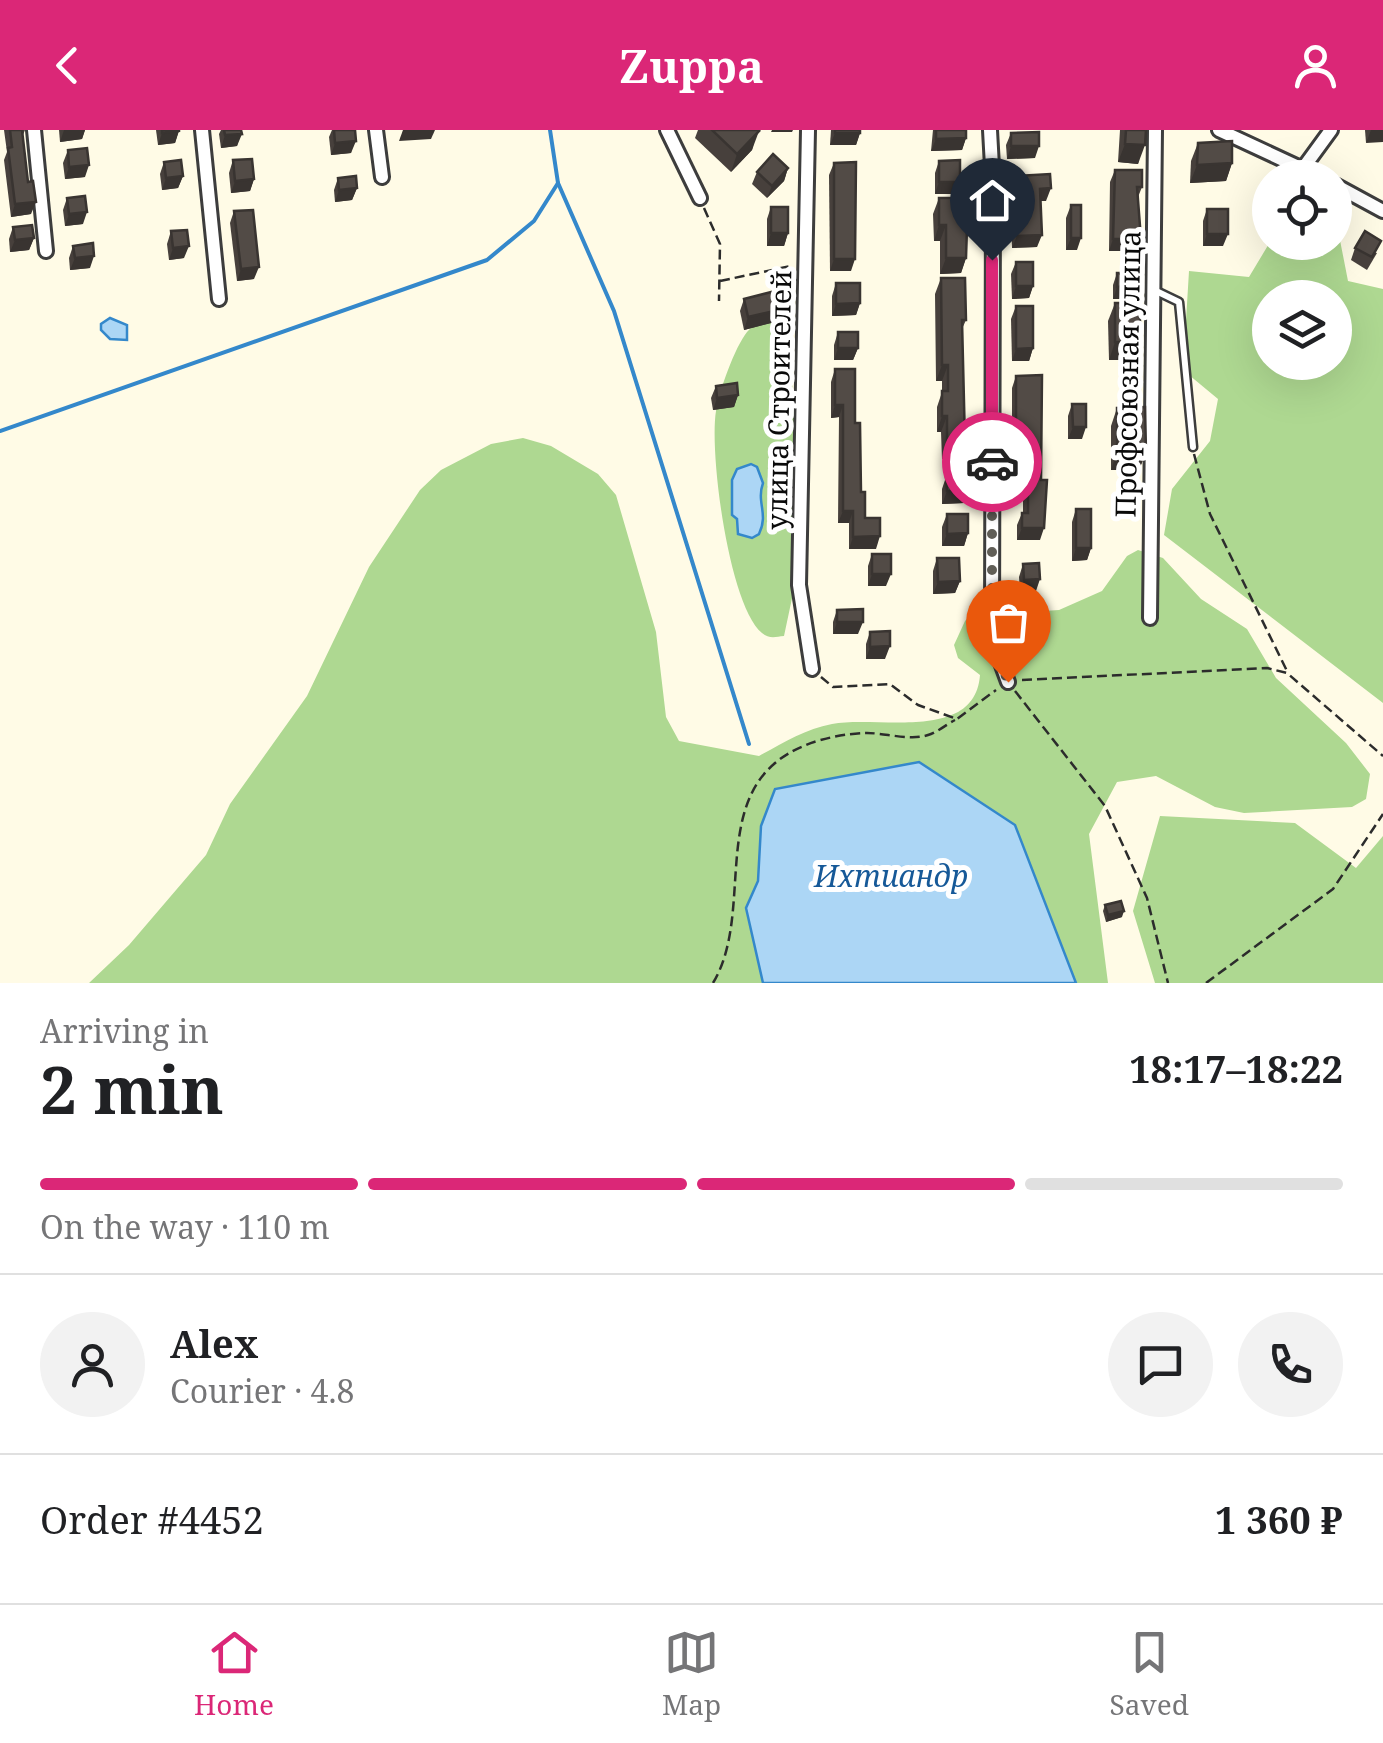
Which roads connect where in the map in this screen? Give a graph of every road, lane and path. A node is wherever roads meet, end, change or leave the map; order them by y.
1 (34, 130) edge
2 (202, 130) edge
3 (376, 130) edge
4 (667, 130) edge
5 (808, 130) edge
6 (990, 130) edge
7 (1155, 130) edge
8 (1219, 130) edge
9 (1331, 130) edge
10 (1288, 160) edge
11 (1309, 160) edge
12 (382, 177) dead end
13 (1352, 194) edge
14 (700, 198) joint
15 (1383, 212) edge
16 (46, 251) dead end
17 (807, 262) junction
18 (719, 282) junction
19 (1154, 290) junction
20 (220, 299) dead end
21 (719, 301) dead end
22 (1192, 448) joint
23 (1150, 618) dead end
24 (812, 669) joint
25 (1287, 673) junction
26 (1008, 682) junction
27 (956, 719) junction
28 (1383, 756) edge
29 (1383, 814) edge
30 (714, 983) edge
31 (1168, 983) edge
32 (1206, 983) edge

1 - 16 street
2 - 20 street
3 - 12 street
4 - 14 street
5 - 17 street, улица Строителей
6 - 26 street
7 - 19 street, Профсоюзная улица
8 - 10 street
9 - 11 street
13 - 15 street
14 - 18 path
17 - 18 path
17 - 24 street, улица Строителей
18 - 21 path
19 - 22 lane
19 - 23 street, Профсоюзная улица
22 - 25 path
24 - 27 path
25 - 26 path
25 - 28 path
26 - 27 path
26 - 31 path
27 - 30 path
29 - 32 path

